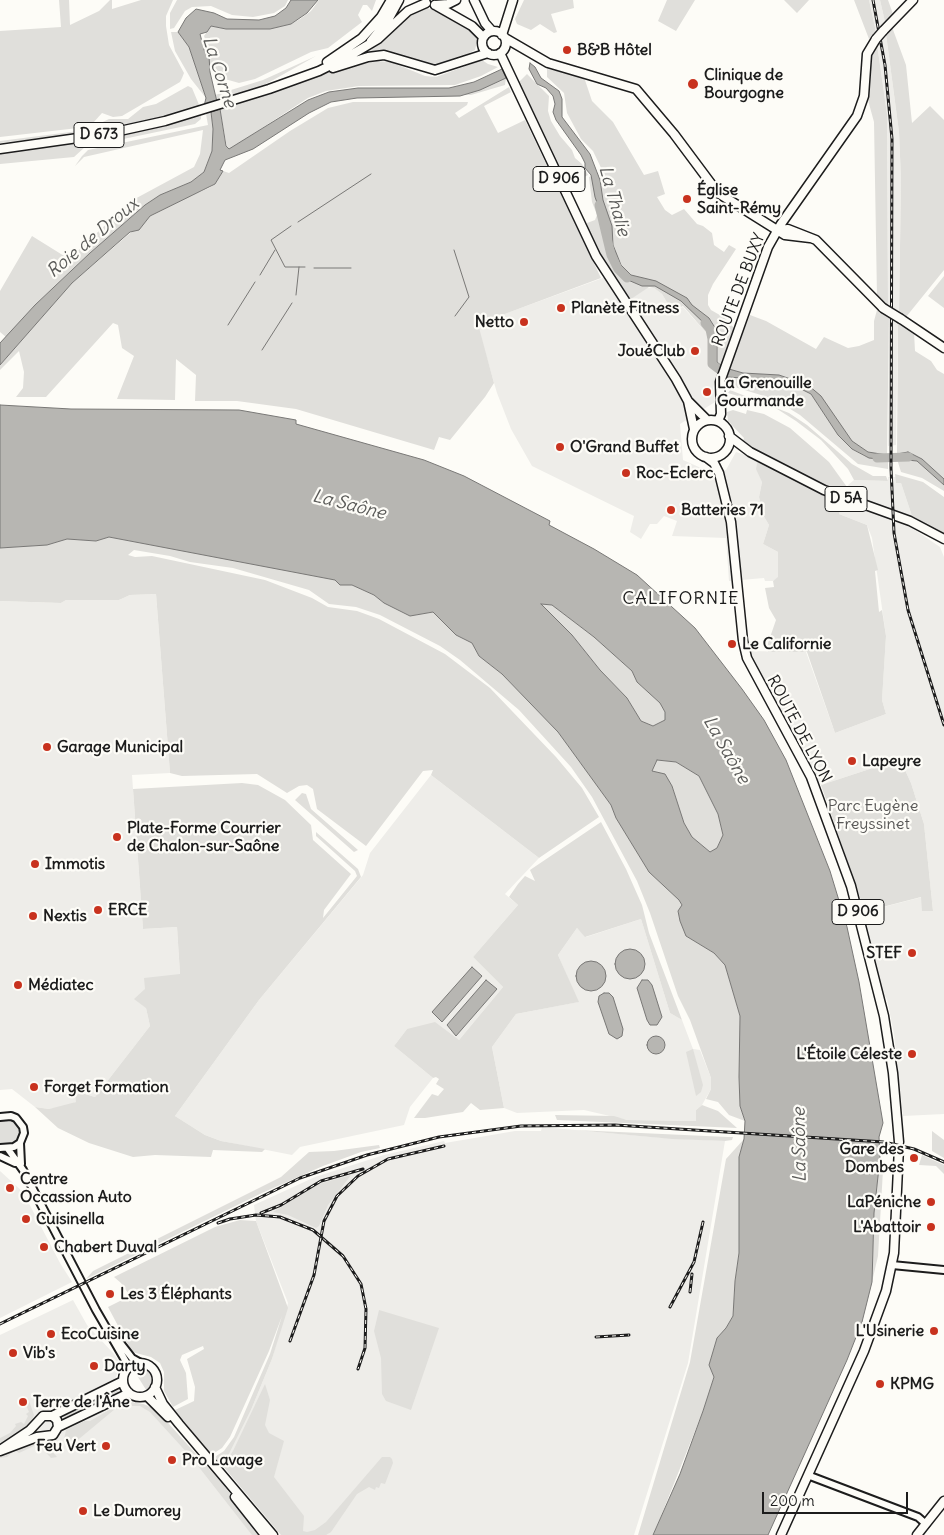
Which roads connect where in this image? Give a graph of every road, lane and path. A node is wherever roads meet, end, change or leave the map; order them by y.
1 (391, 0) edge
2 (399, 0) edge
3 (456, 0) edge
4 (474, 0) edge
5 (512, 0) edge
6 (913, 0) edge
7 (424, 1) edge
8 (435, 5) junction
9 (492, 31) junction
10 (503, 36) junction
11 (483, 37) junction
12 (370, 43) junction
13 (523, 49) junction
14 (497, 52) junction
15 (319, 71) junction
16 (290, 82) junction
17 (0, 149) edge
18 (777, 230) junction
19 (944, 348) edge
20 (688, 400) junction
21 (707, 420) junction
22 (718, 421) junction
23 (694, 429) junction
24 (729, 436) junction
25 (750, 452) junction
26 (723, 453) junction
27 (706, 457) junction
28 (720, 473) junction
29 (944, 539) edge
30 (0, 1117) edge
31 (20, 1143) junction
32 (2, 1149) edge
33 (0, 1156) edge
34 (23, 1170) junction
35 (892, 1265) junction
36 (944, 1270) edge
37 (100, 1318) junction
38 (141, 1363) junction
39 (129, 1367) junction
40 (123, 1382) junction
41 (155, 1387) junction
42 (129, 1393) junction
43 (147, 1396) junction
44 (52, 1416) junction
45 (37, 1424) junction
46 (58, 1427) junction
47 (44, 1436) junction
48 (0, 1450) edge
49 (810, 1476) junction
50 (944, 1501) edge
51 (926, 1524) junction
52 (265, 1535) edge
53 (272, 1535) edge
54 (782, 1535) edge
55 (917, 1535) edge

1 - 16 main road
2 - 12 main road, D 673
3 - 8 main road
4 - 9 main road
5 - 10 main road
6 - 18 main road, ROUTE DE BUXY, bridge
7 - 8 main road
7 - 12 main road, D 673
8 - 11 main road
9 - 10 main road
9 - 11 main road
10 - 13 main road
10 - 14 main road
11 - 14 main road
12 - 15 main road, D 673
13 - 14 main road
13 - 18 main road
14 - 15 main road
14 - 20 main road, D 906
15 - 16 main road, D 673
16 - 17 main road, D 673
18 - 19 main road, bridge
18 - 22 main road, ROUTE DE BUXY
20 - 21 main road, D 906
20 - 23 main road, D 906
21 - 22 main road
21 - 23 main road
22 - 24 main road
23 - 27 main road
24 - 25 main road, D 5A
24 - 26 main road
25 - 26 main road, D 5A
25 - 29 main road, D 5A
26 - 27 main road
26 - 28 main road, ROUTE DE LYON / D 906
27 - 28 main road, ROUTE DE LYON / D 906
28 - 35 main road, ROUTE DE LYON / D 906
30 - 31 street
31 - 32 street
31 - 34 street
32 - 34 street
33 - 34 street
34 - 37 street
35 - 36 street
35 - 49 main road, D 906
37 - 38 street
37 - 39 street
38 - 39 main road
38 - 41 main road
39 - 40 main road
40 - 42 main road
40 - 44 main road
41 - 43 main road
41 - 53 main road
42 - 43 main road
42 - 46 main road
43 - 52 main road
44 - 45 main road
44 - 46 main road
45 - 47 main road
45 - 48 main road
46 - 47 main road
47 - 48 main road
49 - 51 street
49 - 54 main road, D 906
50 - 51 main road
51 - 55 main road

